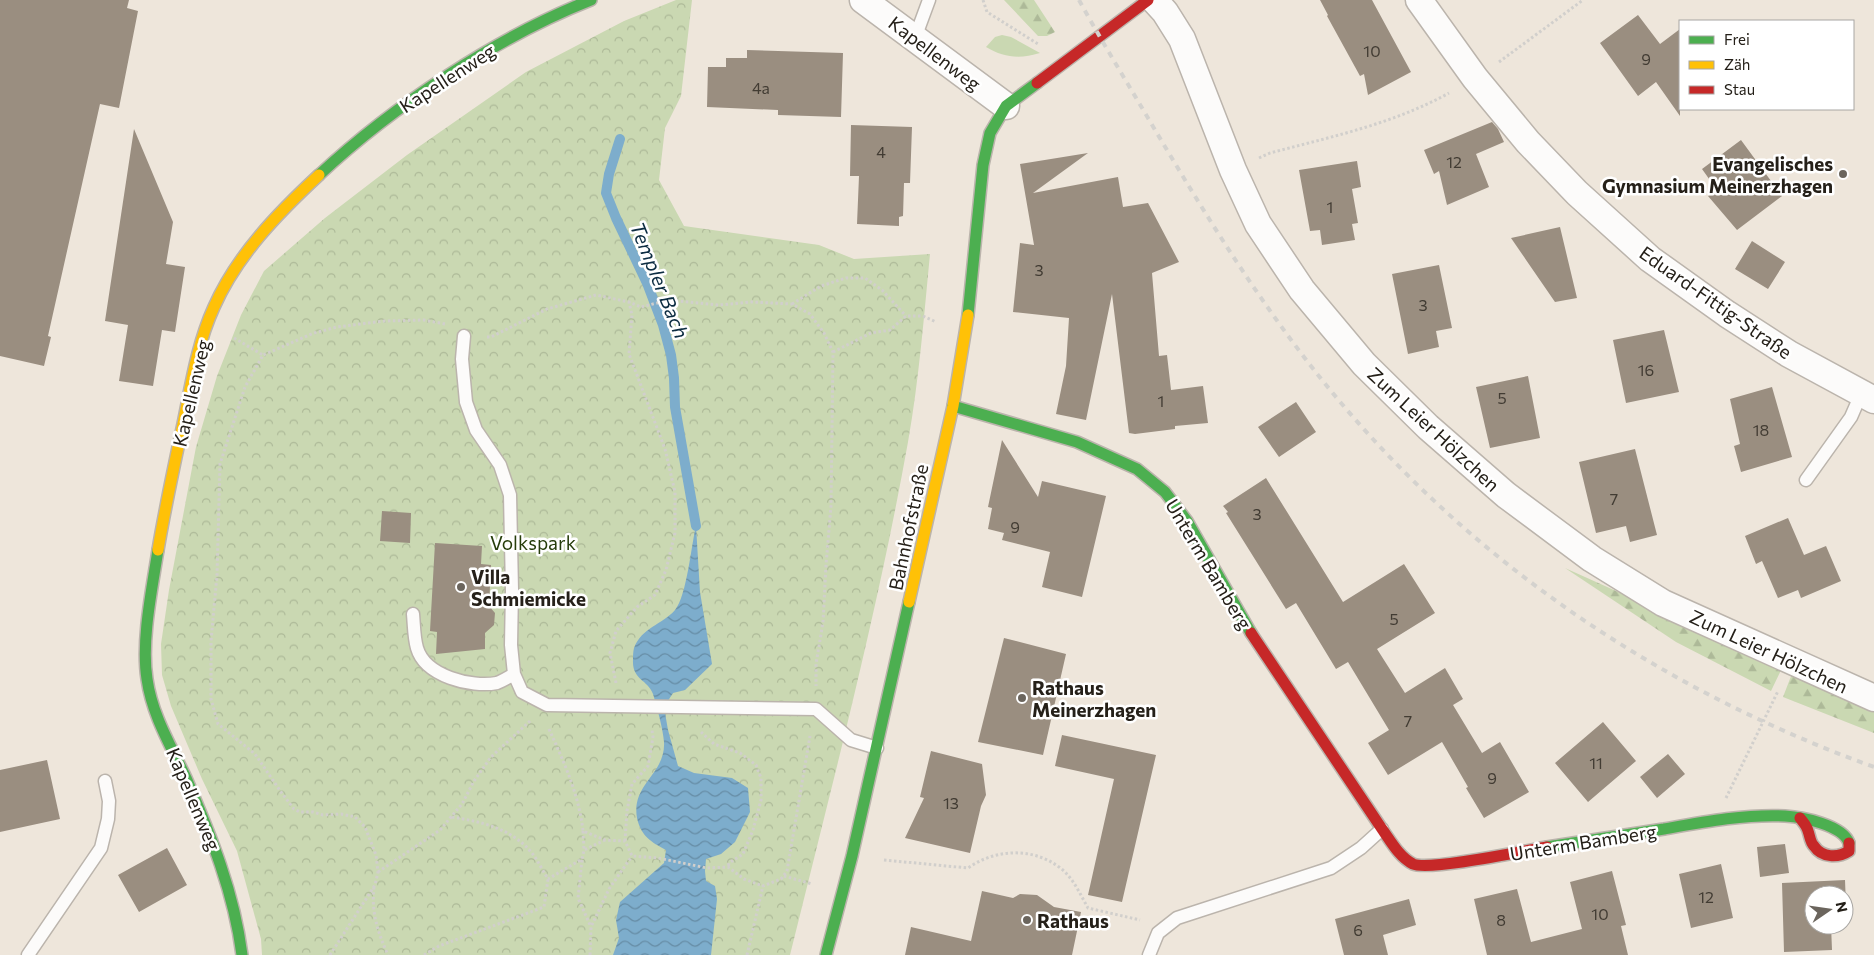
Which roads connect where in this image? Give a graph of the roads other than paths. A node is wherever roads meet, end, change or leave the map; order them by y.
1 (591, 0) edge
2 (863, 0) edge
3 (930, 0) edge
4 (1148, 0) edge
5 (1154, 0) edge
6 (1419, 0) edge
7 (915, 38) junction
8 (1006, 106) junction
9 (464, 336) road end
10 (1867, 397) edge
11 (952, 406) junction
12 (1806, 480) dead end
13 (413, 614) dead end
14 (514, 674) junction
15 (1874, 698) edge
16 (877, 748) junction
17 (105, 781) dead end
18 (1800, 818) dead end
19 (1382, 829) junction
20 (28, 955) edge
21 (242, 955) edge
22 (826, 955) edge
23 (1149, 955) edge

1 - 21 street, Kapellenweg
2 - 7 street, Kapellenweg
3 - 7 lane
4 - 8 street
5 - 15 street, Zum Leier Hölzchen
6 - 10 street, Eduard-Fittig-Straße
7 - 8 street, Kapellenweg
8 - 11 street, Bahnhofstraße
9 - 14 lane
10 - 12 lane
11 - 16 street, Bahnhofstraße
11 - 19 street, Unterm Bamberg
13 - 14 lane
14 - 16 lane
16 - 22 street, Bahnhofstraße
17 - 20 lane
18 - 19 street, Unterm Bamberg
19 - 23 lane

